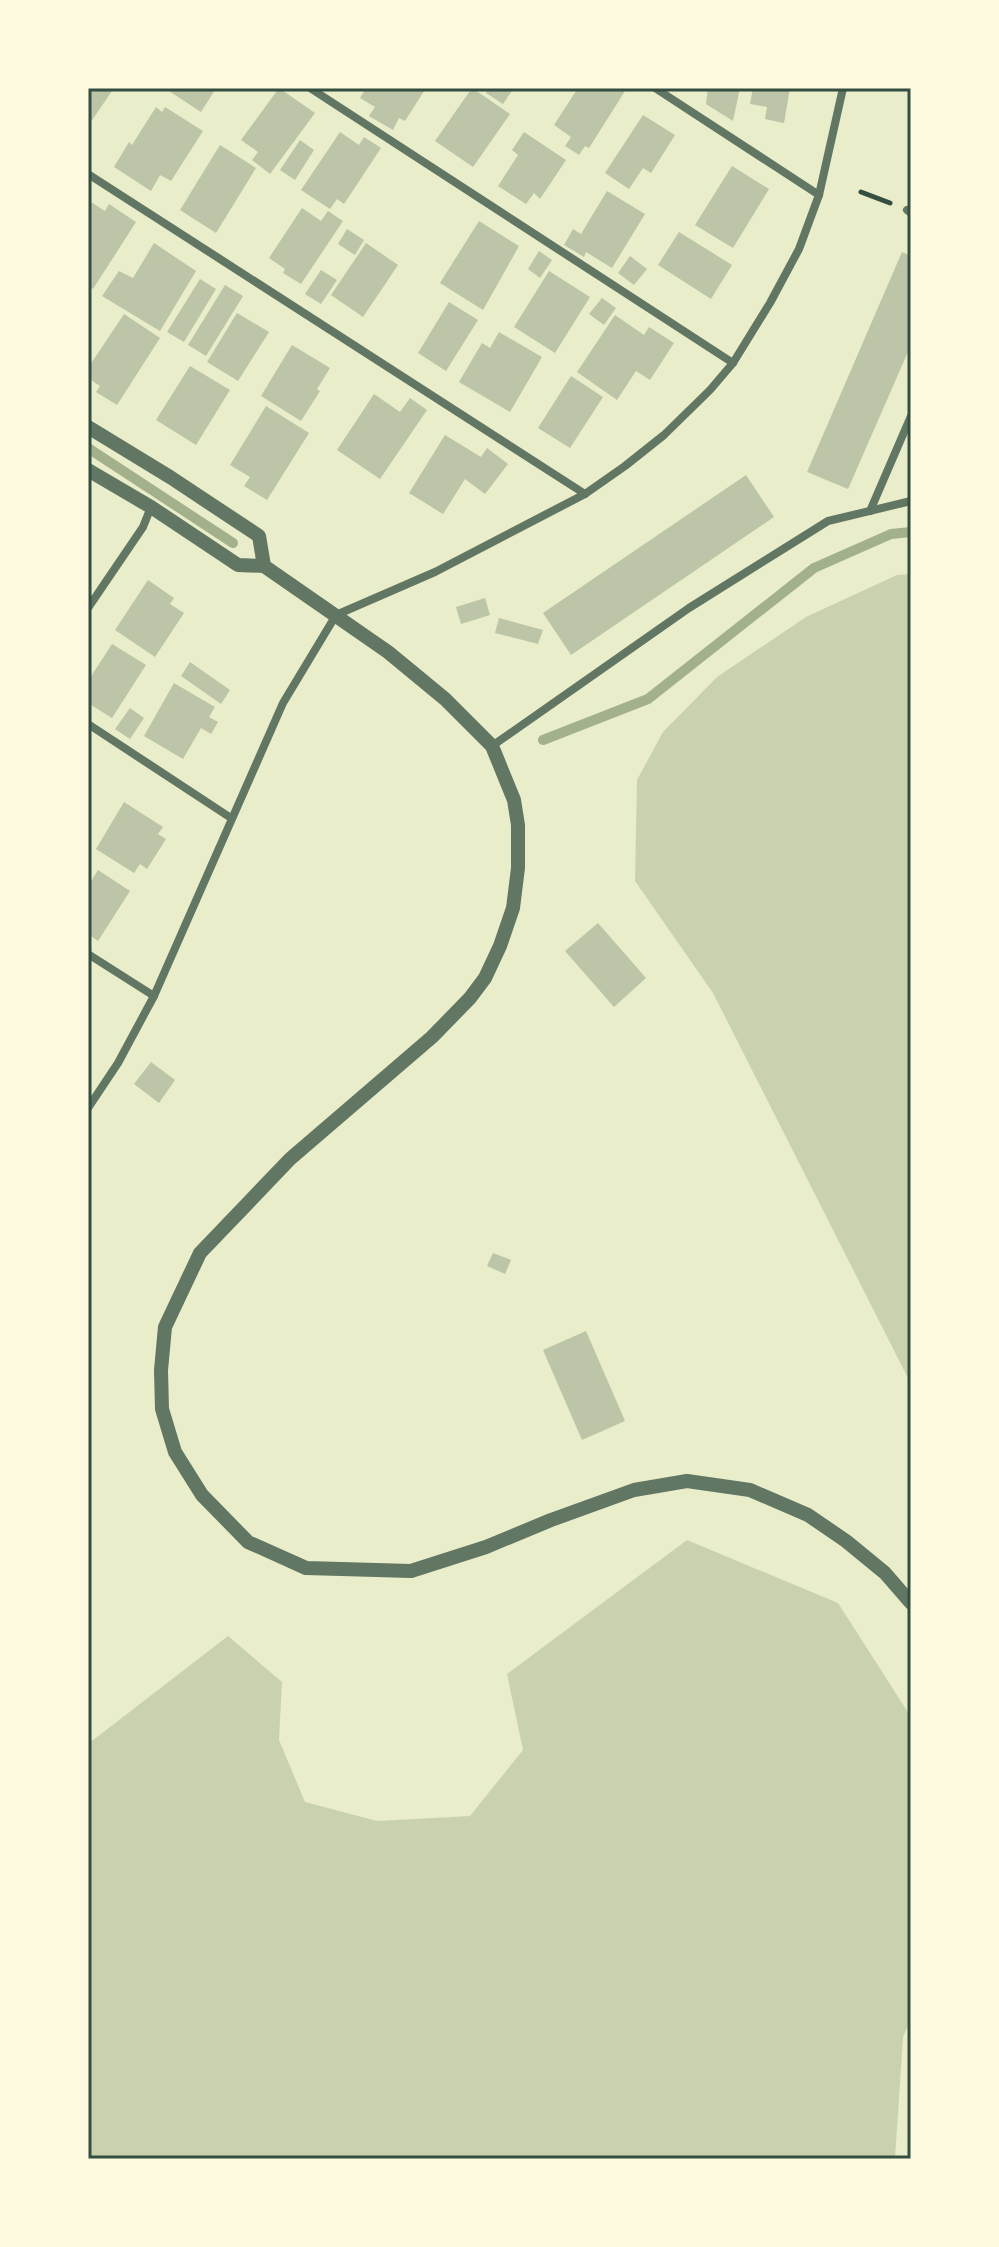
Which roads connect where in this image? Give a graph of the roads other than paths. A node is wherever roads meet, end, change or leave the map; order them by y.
1 (310, 88) edge
2 (655, 88) edge
3 (843, 88) edge
4 (88, 174) edge
5 (819, 195) junction
6 (733, 363) junction
7 (911, 416) edge
8 (88, 427) edge
9 (88, 470) edge
10 (585, 494) junction
11 (911, 501) edge
12 (151, 507) junction
13 (870, 511) junction
14 (264, 566) junction
15 (88, 608) edge
16 (336, 615) junction
17 (88, 724) edge
18 (492, 746) junction
19 (231, 818) junction
20 (88, 954) edge
21 (154, 996) junction
22 (88, 1108) edge
23 (911, 1603) edge

1 - 6 street
2 - 5 street
3 - 5 street
4 - 10 street
5 - 6 street
6 - 10 street
7 - 13 street
8 - 14 street
9 - 12 street
10 - 16 street
11 - 13 street
12 - 14 street
12 - 15 street
13 - 18 street
14 - 16 street
16 - 18 street
16 - 19 street
17 - 19 street
18 - 23 street
19 - 21 street
20 - 21 street
21 - 22 street

